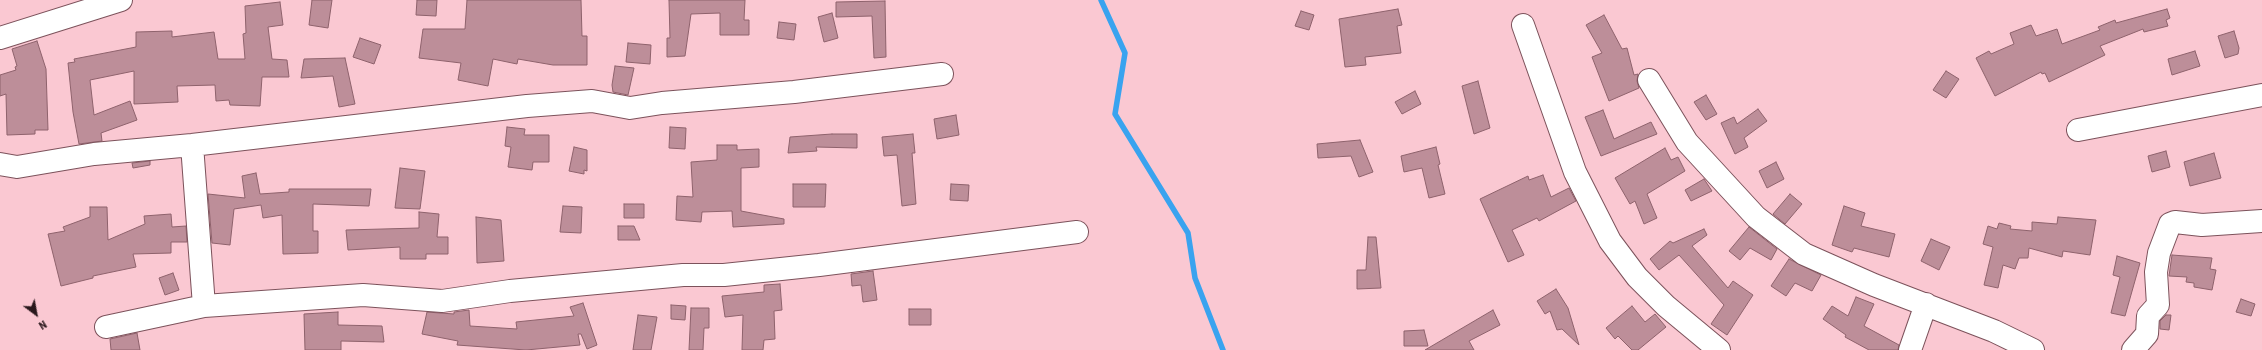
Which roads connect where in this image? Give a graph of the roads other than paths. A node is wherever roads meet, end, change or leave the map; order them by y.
1 (120, 0) edge
2 (1523, 25) dead end
3 (0, 38) edge
4 (942, 74) dead end
5 (1649, 80) dead end
6 (2262, 95) edge
7 (2078, 130) dead end
8 (192, 145) junction
9 (0, 164) edge
10 (2262, 221) edge
11 (1077, 232) dead end
12 (1926, 304) junction
13 (204, 306) junction
14 (106, 327) dead end
15 (1719, 350) edge
16 (1910, 350) edge
17 (2033, 350) edge
18 (2133, 350) edge

1 - 3 street
2 - 15 street
4 - 8 street
5 - 12 street
6 - 7 street
8 - 9 street
8 - 13 street
10 - 18 street
11 - 13 street
12 - 16 street
12 - 17 street
13 - 14 street

